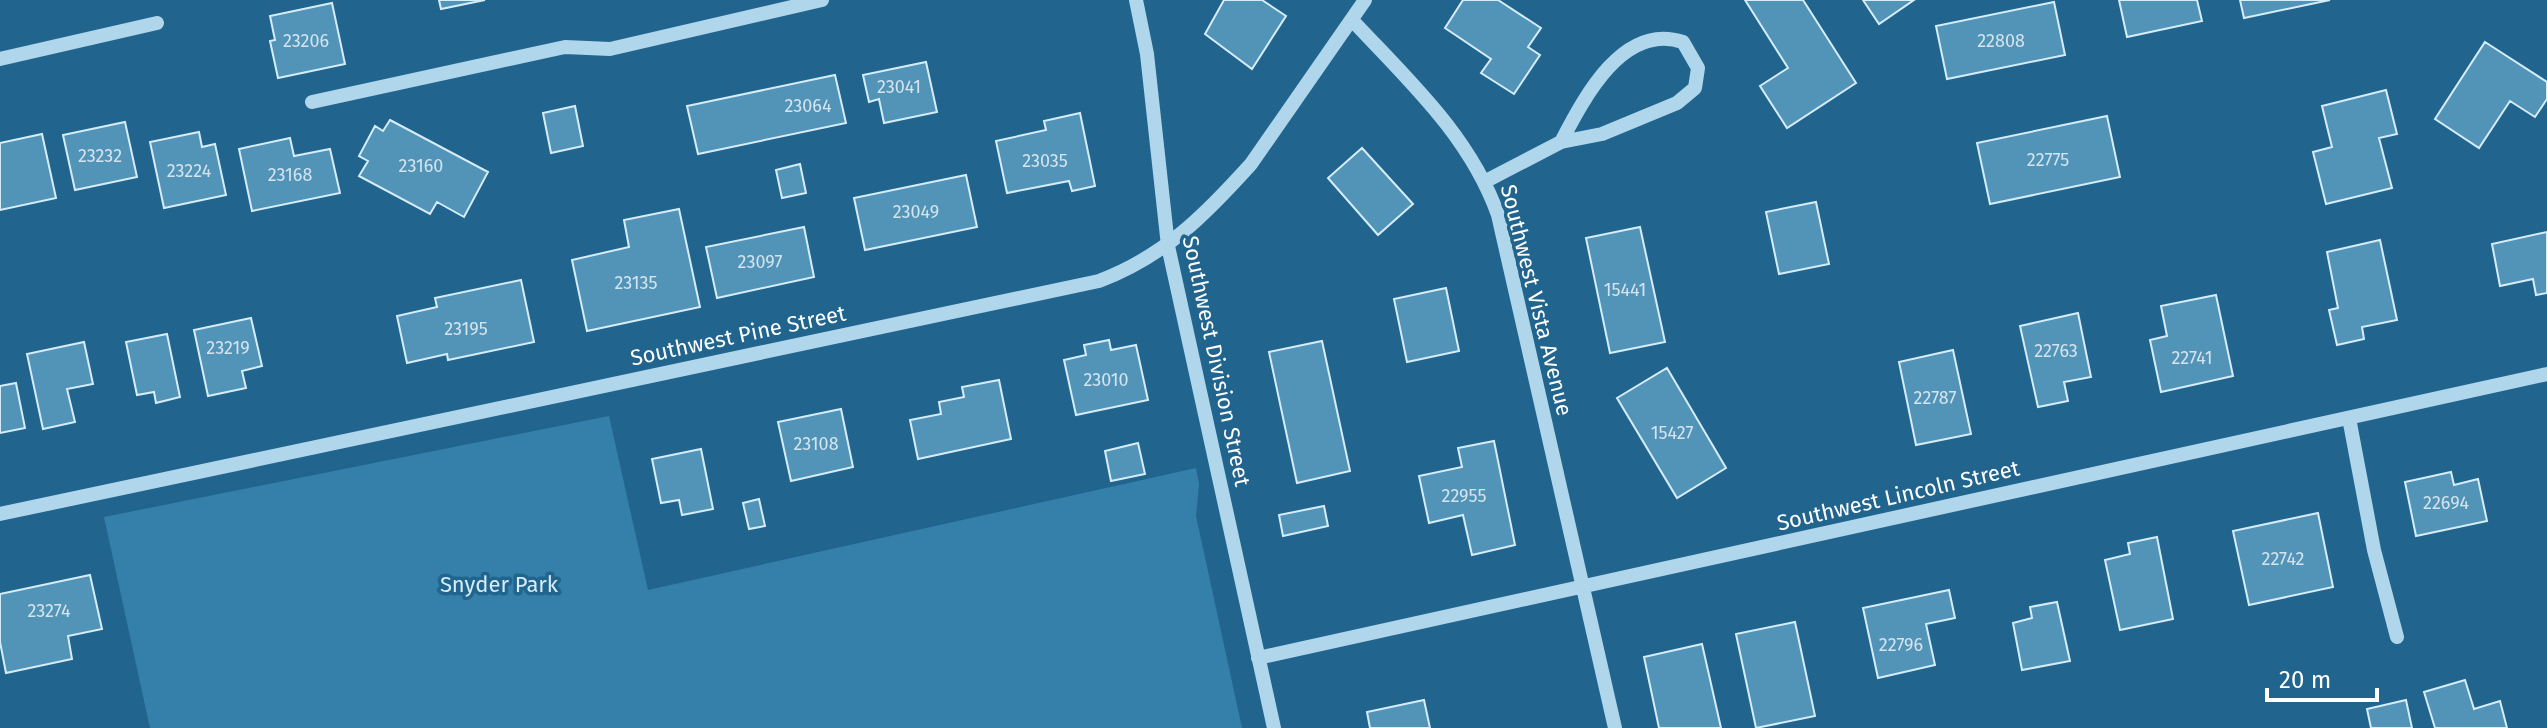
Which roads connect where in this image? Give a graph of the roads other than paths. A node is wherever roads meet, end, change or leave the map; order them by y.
1 (822, 0) edge
2 (1136, 0) edge
3 (1365, 0) edge
4 (1352, 20) junction
5 (157, 23) dead end
6 (0, 59) edge
7 (312, 102) dead end
8 (1561, 142) junction
9 (1486, 181) junction
10 (1168, 246) junction
11 (2547, 374) edge
12 (2349, 418) junction
13 (0, 514) edge
14 (1585, 587) junction
15 (2397, 637) dead end
16 (1258, 658) junction
17 (1274, 728) edge
18 (1615, 728) edge

1 - 7 street
2 - 10 street, Southwest Division Street
3 - 4 street, Southwest Pine Street
4 - 9 street, Southwest Vista Avenue
4 - 10 street, Southwest Pine Street
5 - 6 street
8 - 8 street
8 - 9 street
9 - 14 street, Southwest Vista Avenue
10 - 13 street, Southwest Pine Street
10 - 16 street, Southwest Division Street
11 - 12 street, Southwest Lincoln Street
12 - 14 street, Southwest Lincoln Street
12 - 15 street
14 - 16 street, Southwest Lincoln Street
14 - 18 street, Southwest Vista Avenue
16 - 17 street, Southwest Division Street

